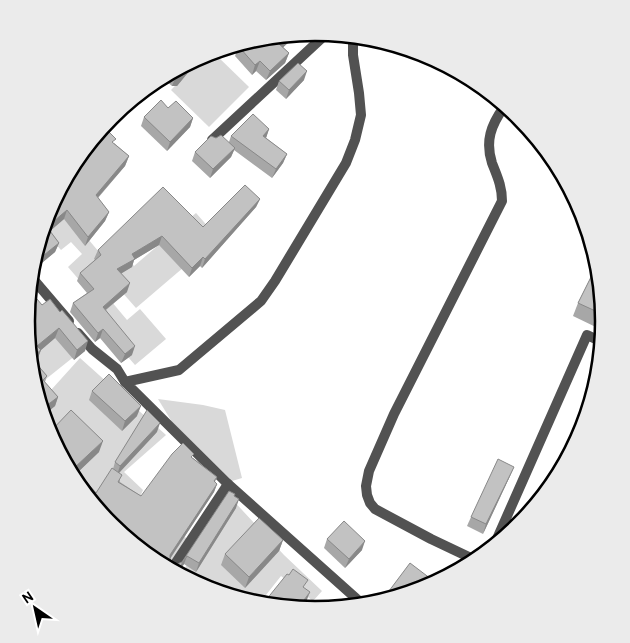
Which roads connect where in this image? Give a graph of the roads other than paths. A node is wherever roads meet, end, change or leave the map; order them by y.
1 (318, 41) edge
2 (353, 44) edge
3 (501, 112) edge
4 (212, 140) edge
5 (37, 284) edge
6 (594, 338) edge
7 (125, 382) junction
8 (228, 484) junction
9 (500, 532) edge
10 (467, 556) edge
11 (174, 564) edge
12 (355, 598) edge

1 - 4 lane
2 - 7 lane
3 - 10 lane
5 - 7 lane
6 - 9 lane
7 - 8 lane
8 - 11 lane
8 - 12 lane

